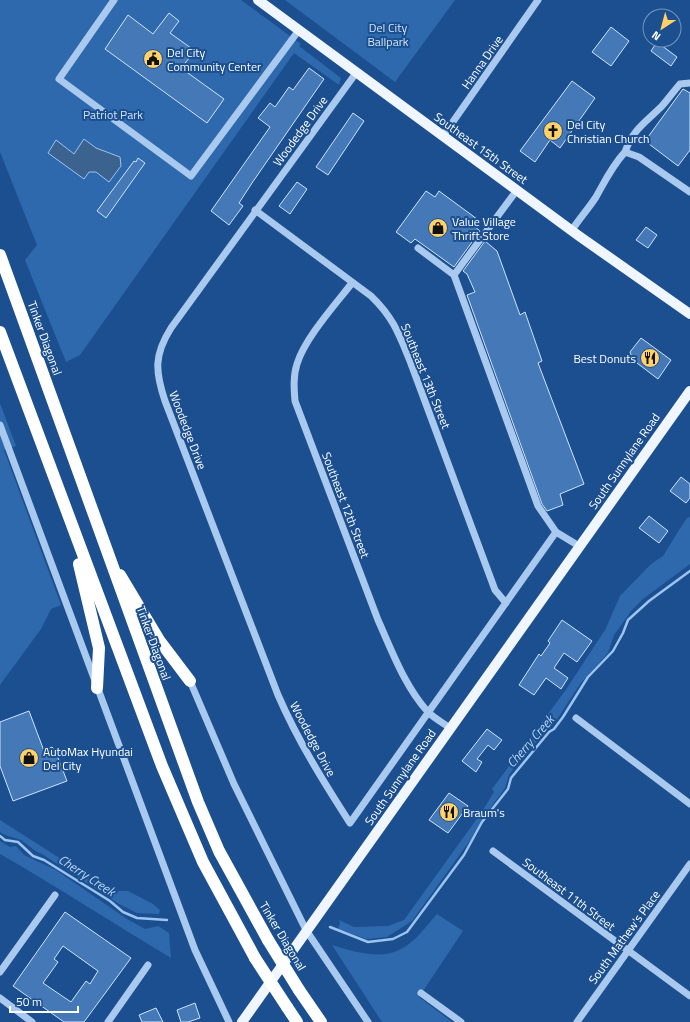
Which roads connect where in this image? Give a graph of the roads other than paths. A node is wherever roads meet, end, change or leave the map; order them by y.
1 (114, 0) edge
2 (258, 0) edge
3 (538, 0) edge
4 (299, 30) junction
5 (356, 73) junction
6 (690, 83) edge
7 (443, 136) junction
8 (625, 152) junction
9 (690, 182) edge
10 (516, 190) junction
11 (688, 190) edge
12 (255, 210) junction
13 (572, 230) junction
14 (418, 248) dead end
15 (0, 255) edge
16 (454, 275) junction
17 (352, 283) junction
18 (690, 314) edge
19 (0, 332) edge
20 (690, 391) edge
21 (0, 425) edge
22 (68, 517) junction
23 (556, 532) junction
24 (579, 546) junction
25 (106, 552) junction
26 (506, 603) junction
27 (190, 681) joint
28 (97, 688) junction
29 (428, 713) junction
30 (576, 718) dead end
31 (450, 728) junction
32 (690, 804) edge
33 (350, 823) joint
34 (493, 851) dead end
35 (690, 864) edge
36 (54, 894) dead end
37 (306, 930) junction
38 (628, 951) junction
39 (148, 965) dead end
40 (0, 972) edge
41 (421, 993) dead end
42 (690, 996) edge
43 (0, 998) edge
44 (32, 1022) edge
45 (108, 1022) edge
46 (229, 1022) edge
47 (242, 1022) edge
48 (297, 1022) edge
49 (321, 1022) edge
50 (368, 1022) edge
51 (461, 1022) edge
52 (577, 1022) edge

1 - 4 street
2 - 4 main road, Southeast 15th Street
3 - 7 street, Hanna Drive
4 - 5 main road, Southeast 15th Street
5 - 7 main road, Southeast 15th Street
5 - 12 street, Woodedge Drive
6 - 8 street
7 - 10 main road, Southeast 15th Street
8 - 11 street
8 - 13 street
9 - 11 street
10 - 13 main road, Southeast 15th Street
10 - 16 street
12 - 17 street, Southeast 13th Street
12 - 33 street, Woodedge Drive
13 - 18 main road, Southeast 15th Street
14 - 16 street
15 - 25 highway, Tinker Diagonal
16 - 23 street
17 - 26 street, Southeast 13th Street
17 - 29 street, Southeast 12th Street
19 - 22 highway
20 - 24 main road, South Sunnylane Road
21 - 28 street
22 - 28 highway
22 - 48 highway, bridge
23 - 24 street
23 - 26 street, South Sunnylane Road
24 - 31 main road, South Sunnylane Road
25 - 27 highway
25 - 49 highway, Tinker Diagonal, bridge
26 - 29 street, South Sunnylane Road
27 - 37 street, Tinker Diagonal
28 - 46 street
29 - 31 street, Southeast 12th Street
29 - 33 street, South Sunnylane Road
30 - 32 street
31 - 37 main road, South Sunnylane Road
34 - 38 street, Southeast 11th Street
35 - 38 street, South Mathew's Place
36 - 40 street
37 - 47 main road, South Sunnylane Road
37 - 50 street, Tinker Diagonal
38 - 42 street, Southeast 11th Street
38 - 52 street, South Mathew's Place
39 - 45 street
41 - 51 street
43 - 44 street

